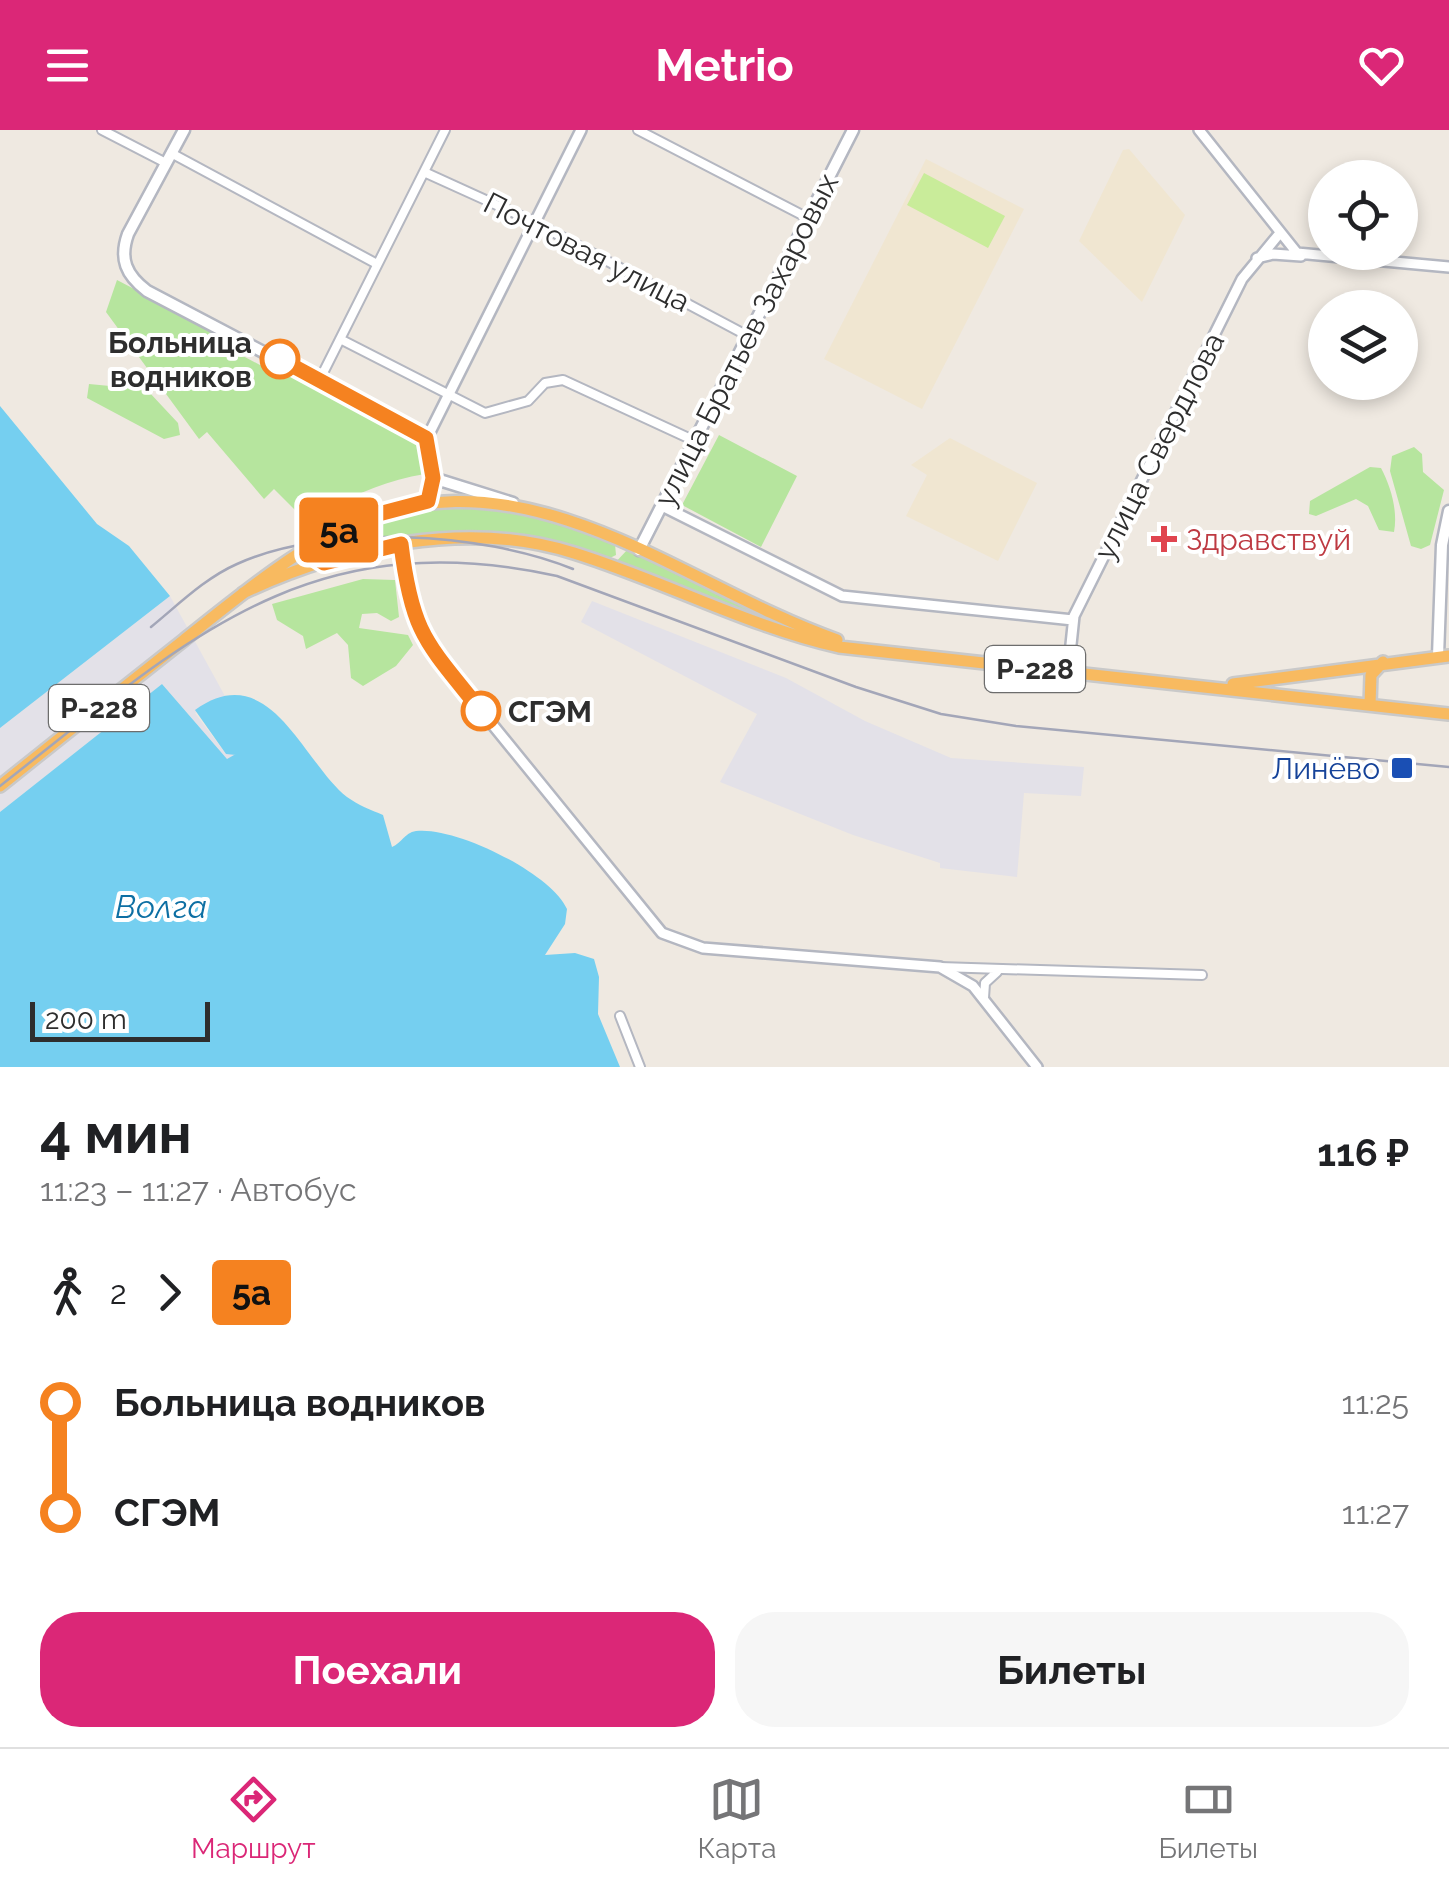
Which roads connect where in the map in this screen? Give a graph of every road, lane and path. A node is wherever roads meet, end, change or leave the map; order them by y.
1 (102, 130) edge
2 (184, 130) edge
3 (445, 130) edge
4 (581, 130) edge
5 (638, 130) edge
6 (853, 130) edge
7 (1200, 130) edge
8 (168, 158) junction
9 (424, 172) junction
10 (808, 218) junction
11 (532, 221) junction
12 (1280, 233) junction
13 (1308, 257) joint
14 (1254, 260) junction
15 (378, 264) junction
16 (1418, 265) edge
17 (1449, 267) edge
18 (748, 336) junction
19 (340, 339) junction
20 (320, 380) junction
21 (449, 394) junction
22 (426, 438) junction
23 (695, 441) junction
24 (433, 478) junction
25 (419, 506) junction
26 (662, 506) junction
27 (530, 510) junction
28 (1449, 511) edge
29 (619, 541) junction
30 (314, 543) junction
31 (401, 544) junction
32 (639, 550) junction
33 (324, 563) junction
34 (605, 564) junction
35 (242, 593) junction
36 (1073, 620) junction
37 (867, 650) junction
38 (1444, 656) edge
39 (1383, 662) junction
40 (1068, 673) junction
41 (1204, 686) junction
42 (1370, 705) junction
43 (1449, 714) edge
44 (0, 786) edge
45 (940, 967) junction
46 (1001, 970) junction
47 (1202, 975) dead end
48 (984, 998) junction
49 (620, 1016) dead end
50 (1028, 1055) junction
51 (640, 1067) edge
52 (1023, 1067) edge
53 (1037, 1067) edge

1 - 8 street
2 - 8 main road
3 - 9 street
4 - 11 street
5 - 10 street
6 - 10 main road, улица Братьев Захаровых
7 - 12 street
8 - 15 street
8 - 20 main road
9 - 11 street, Почтовая улица
9 - 15 street
10 - 18 main road, улица Братьев Захаровых
11 - 18 street, Почтовая улица
11 - 21 street
12 - 13 street
12 - 14 street, улица Свердлова
13 - 14 street
14 - 36 street, улица Свердлова
15 - 19 street
16 - 17 street
18 - 23 main road, улица Братьев Захаровых
19 - 20 street
19 - 21 street
20 - 22 main road
21 - 22 street
21 - 23 street
22 - 24 main road
23 - 26 main road, улица Братьев Захаровых
24 - 25 main road
24 - 27 main road
25 - 27 highway, Р-228
25 - 30 highway, Р-228
26 - 32 main road, улица Братьев Захаровых
26 - 36 street
27 - 29 highway, Р-228
28 - 38 main road
29 - 32 highway, Р-228
29 - 34 highway
30 - 33 highway
30 - 35 highway, Р-228
31 - 33 highway, Р-228
31 - 34 highway, Р-228
31 - 45 street
32 - 37 highway, Р-228
33 - 35 highway, Р-228
34 - 37 highway, Р-228
35 - 44 highway, Р-228
36 - 40 street, улица Свердлова
37 - 40 highway, Р-228
38 - 39 highway, Р-228
39 - 41 highway, Р-228
39 - 42 highway
40 - 41 highway, Р-228
41 - 42 highway, Р-228
42 - 43 highway, Р-228
45 - 46 street
45 - 48 street
46 - 47 street
46 - 48 street
48 - 50 street
49 - 51 street
50 - 52 street
50 - 53 street

